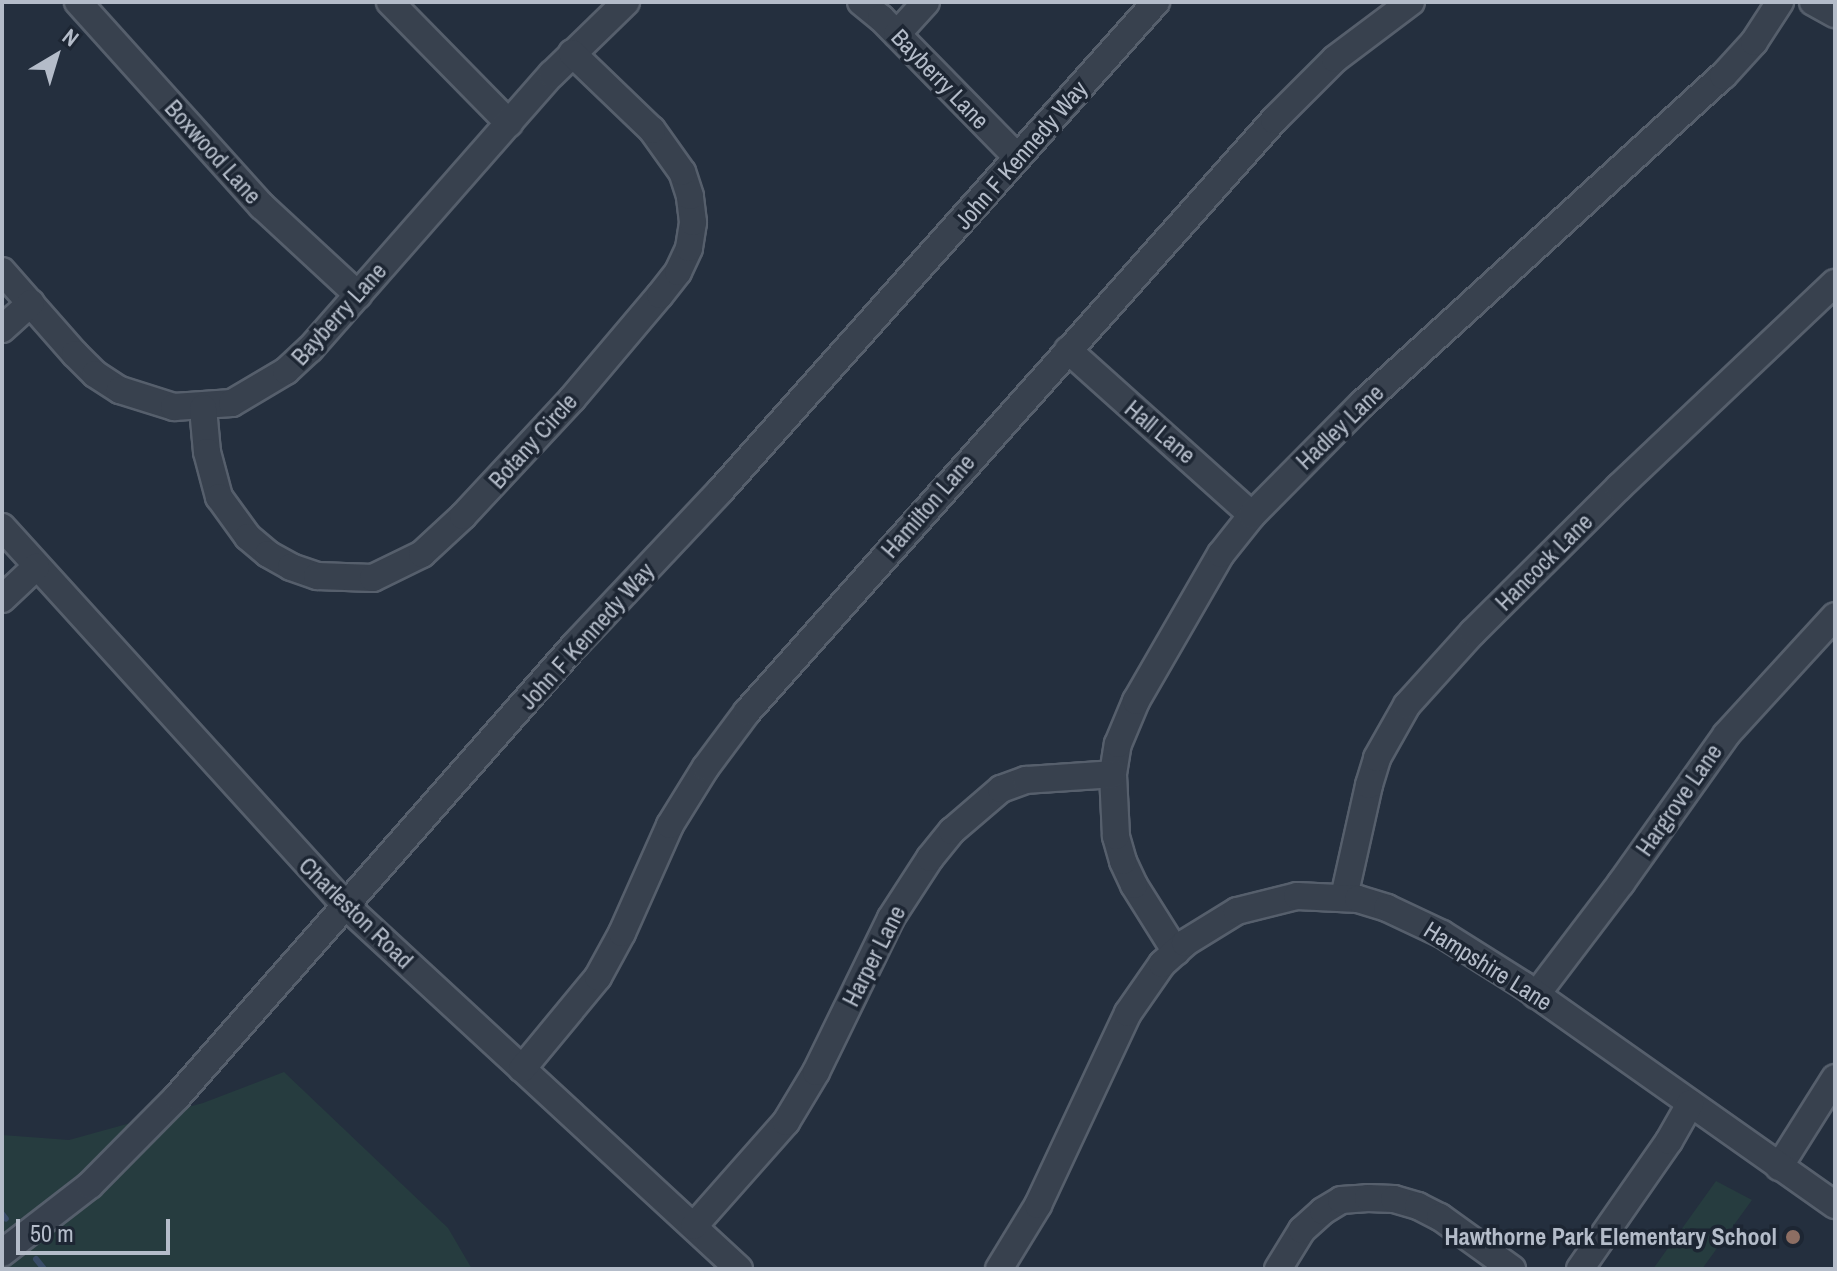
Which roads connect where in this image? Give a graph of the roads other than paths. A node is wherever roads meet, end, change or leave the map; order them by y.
1 (78, 2) edge
2 (390, 2) edge
3 (626, 2) edge
4 (861, 2) edge
5 (926, 2) edge
6 (1156, 2) edge
7 (1411, 2) edge
8 (1780, 2) edge
9 (1813, 2) edge
10 (1835, 14) edge
11 (897, 34) junction
12 (572, 53) junction
13 (509, 123) junction
14 (1017, 157) junction
15 (2, 271) edge
16 (1835, 283) edge
17 (358, 295) junction
18 (31, 303) junction
19 (2, 329) edge
20 (1068, 350) junction
21 (203, 408) junction
22 (1252, 515) junction
23 (2, 527) edge
24 (36, 567) junction
25 (2, 599) edge
26 (1835, 616) edge
27 (1113, 774) junction
28 (1344, 897) junction
29 (346, 906) junction
30 (1176, 952) junction
31 (1536, 995) junction
32 (522, 1069) junction
33 (1835, 1078) edge
34 (1690, 1104) junction
35 (1779, 1167) junction
36 (1835, 1205) edge
37 (694, 1226) junction
38 (2, 1253) edge
39 (739, 1269) edge
40 (999, 1269) edge
41 (1278, 1269) edge
42 (1512, 1269) edge
43 (1580, 1269) edge

1 - 17 street, Boxwood Lane
2 - 13 street
3 - 12 street, Bayberry Lane
4 - 11 street, Bayberry Lane
5 - 11 street
6 - 14 street, John F Kennedy Way
7 - 20 street, Hamilton Lane
8 - 22 street, Hadley Lane
9 - 10 street
11 - 14 street, Bayberry Lane
12 - 13 street, Bayberry Lane
12 - 21 street, Botany Circle
13 - 17 street, Bayberry Lane
14 - 29 street, John F Kennedy Way
15 - 18 street, Bayberry Lane
16 - 28 street, Hancock Lane
17 - 21 street, Bayberry Lane
18 - 19 street
18 - 21 street, Bayberry Lane
20 - 22 street, Hall Lane
20 - 32 street, Hamilton Lane
22 - 27 street, Hadley Lane
23 - 24 street, Charleston Road
24 - 25 street
24 - 29 street, Charleston Road
26 - 31 street, Hargrove Lane
27 - 30 street, Hadley Lane
27 - 37 street, Harper Lane
28 - 30 street, Hampshire Lane
28 - 31 street, Hampshire Lane
29 - 32 street, Charleston Road
29 - 38 street, John F Kennedy Way
30 - 40 street, Hampshire Lane
31 - 34 street, Hampshire Lane
32 - 37 street, Charleston Road
33 - 35 street
34 - 35 street, Hampshire Lane
34 - 43 street
35 - 36 street, Hampshire Lane
37 - 39 street, Charleston Road
41 - 42 street

